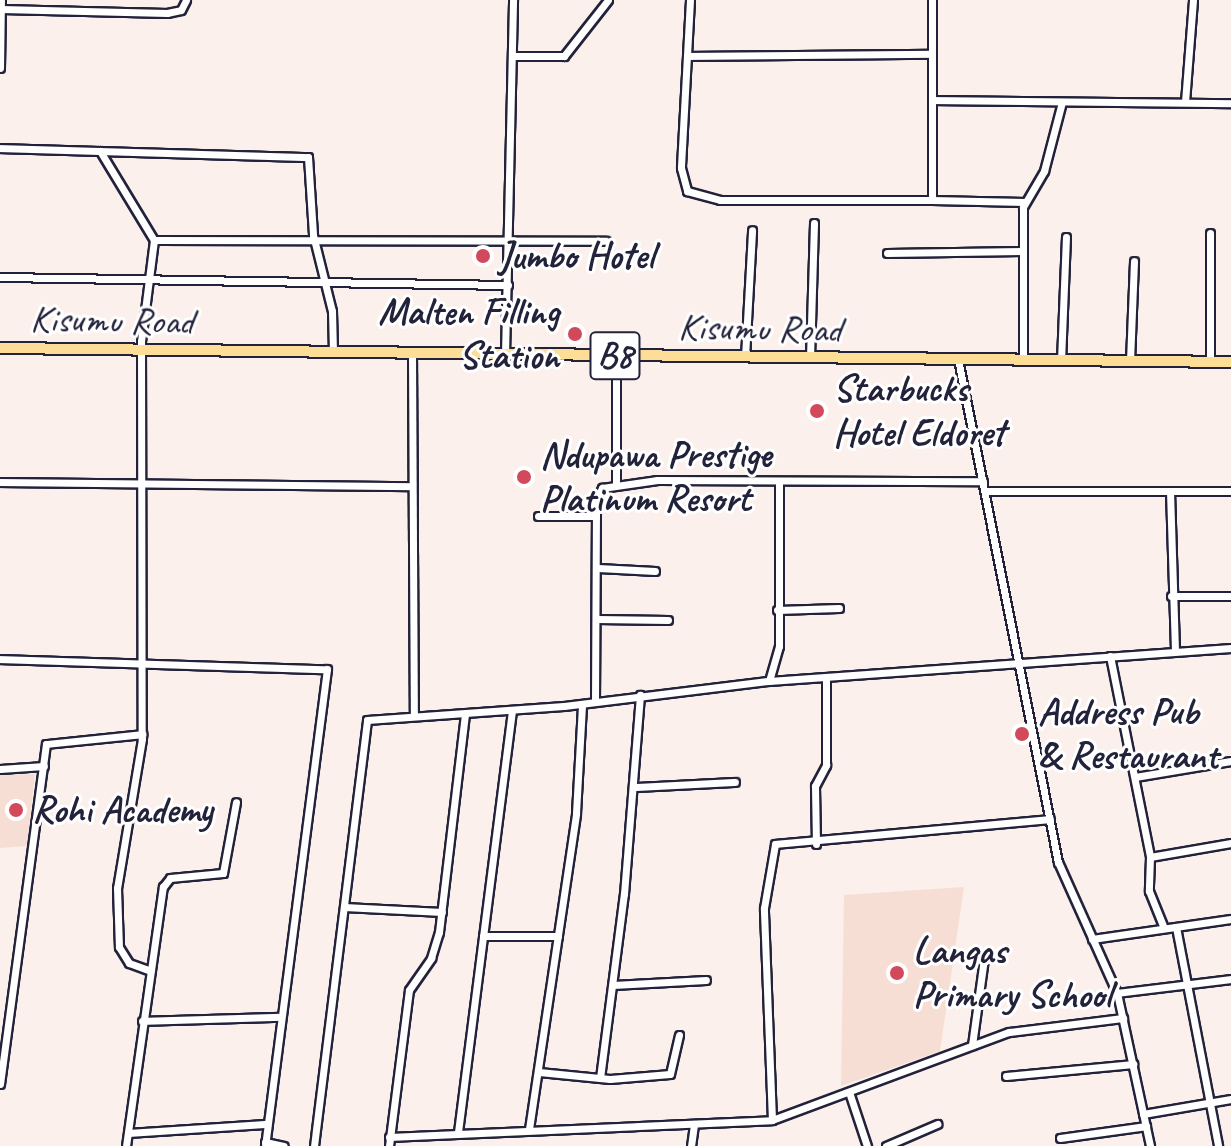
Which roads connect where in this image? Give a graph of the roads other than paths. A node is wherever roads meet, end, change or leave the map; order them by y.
1 (1, 0) edge
2 (186, 0) edge
3 (513, 0) edge
4 (608, 0) edge
5 (690, 0) edge
6 (932, 0) edge
7 (1193, 0) edge
8 (1, 9) edge
9 (932, 54) junction
10 (512, 56) junction
11 (687, 56) junction
12 (0, 68) edge
13 (932, 100) junction
14 (1062, 102) junction
15 (1185, 102) junction
16 (1231, 103) edge
17 (0, 148) edge
18 (100, 151) junction
19 (932, 200) junction
20 (1025, 202) junction
21 (814, 223) dead end
22 (752, 230) dead end
23 (1210, 233) dead end
24 (1066, 237) dead end
25 (154, 240) junction
26 (606, 241) dead end
27 (315, 243) junction
28 (509, 244) junction
29 (1022, 251) junction
30 (887, 253) dead end
31 (1134, 261) dead end
32 (0, 277) edge
33 (149, 283) junction
34 (327, 285) junction
35 (508, 285) junction
36 (0, 348) edge
37 (142, 351) junction
38 (333, 353) junction
39 (412, 355) junction
40 (505, 355) junction
41 (616, 356) junction
42 (745, 357) junction
43 (810, 358) junction
44 (958, 359) junction
45 (1023, 360) junction
46 (1061, 361) junction
47 (1130, 361) junction
48 (1210, 362) junction
49 (1231, 362) edge
50 (779, 481) junction
51 (983, 481) junction
52 (0, 482) edge
53 (616, 483) junction
54 (140, 485) junction
55 (412, 486) junction
56 (986, 491) junction
57 (1170, 491) junction
58 (1231, 491) edge
59 (538, 516) dead end
60 (596, 516) junction
61 (598, 568) junction
62 (655, 571) dead end
63 (1171, 596) junction
64 (1231, 596) edge
65 (839, 608) dead end
66 (777, 610) junction
67 (597, 619) junction
68 (668, 620) dead end
69 (1231, 648) edge
70 (1175, 651) junction
71 (1110, 656) junction
72 (0, 659) edge
73 (142, 662) junction
74 (1019, 663) junction
75 (826, 677) junction
76 (769, 681) junction
77 (640, 695) junction
78 (595, 701) junction
79 (582, 704) junction
80 (512, 711) junction
81 (465, 715) junction
82 (414, 716) junction
83 (142, 734) junction
84 (1231, 761) edge
85 (44, 766) junction
86 (0, 769) edge
87 (1135, 777) junction
88 (735, 782) dead end
89 (635, 787) junction
90 (236, 802) dead end
91 (1050, 819) junction
92 (1231, 843) edge
93 (816, 844) junction
94 (1150, 857) junction
95 (344, 907) junction
96 (442, 912) junction
97 (1231, 919) edge
98 (1176, 927) junction
99 (1164, 928) junction
100 (483, 936) junction
101 (558, 936) junction
102 (1092, 939) junction
103 (984, 958) dead end
104 (151, 971) junction
105 (1231, 979) edge
106 (706, 980) dead end
107 (1186, 984) junction
108 (613, 985) junction
109 (1117, 993) junction
110 (278, 1017) junction
111 (1123, 1018) junction
112 (142, 1021) junction
113 (679, 1035) dead end
114 (972, 1045) junction
115 (1133, 1064) junction
116 (539, 1072) junction
117 (1006, 1076) dead end
118 (600, 1078) junction
119 (0, 1084) edge
120 (849, 1092) junction
121 (1231, 1099) edge
122 (1210, 1101) junction
123 (1143, 1114) junction
124 (772, 1120) junction
125 (265, 1124) junction
126 (694, 1124) junction
127 (937, 1124) dead end
128 (1146, 1126) junction
129 (529, 1129) junction
130 (458, 1132) junction
131 (128, 1133) junction
132 (389, 1137) junction
133 (1060, 1138) dead end
134 (265, 1144) edge
135 (126, 1146) edge
136 (284, 1146) edge
137 (314, 1146) edge
138 (389, 1146) edge
139 (691, 1146) edge
140 (867, 1146) edge
141 (886, 1146) edge
142 (1150, 1146) edge
143 (1218, 1146) edge

1 - 8 street
2 - 8 street
3 - 10 street
4 - 10 street
5 - 11 street
6 - 9 street
7 - 15 street
8 - 12 street
9 - 11 street
9 - 13 street
10 - 28 street
11 - 19 street
13 - 14 street
13 - 19 street
14 - 15 street
14 - 20 street
15 - 16 street
17 - 18 street
18 - 25 street
18 - 27 street
19 - 20 street
20 - 29 street
21 - 43 street
22 - 42 street
23 - 48 street
24 - 46 street
25 - 27 street
25 - 33 street
26 - 28 street
27 - 28 street
27 - 34 street
28 - 35 street
29 - 30 street
29 - 45 street
31 - 47 street
32 - 33 street
33 - 34 street
33 - 37 street
34 - 35 street
34 - 38 street
35 - 40 street
36 - 37 highway, Kisumu Road / B8
37 - 38 highway, Kisumu Road / B8
37 - 54 street
38 - 39 highway, Kisumu Road / B8
39 - 40 highway, Kisumu Road / B8
39 - 55 street
40 - 41 highway, Kisumu Road / B8
41 - 42 highway, Kisumu Road / B8
41 - 53 street
42 - 43 highway, Kisumu Road / B8
43 - 44 highway, Kisumu Road / B8
44 - 45 highway, Kisumu Road / B8
44 - 51 street
45 - 46 highway, Kisumu Road / B8
46 - 47 highway, Kisumu Road / B8
47 - 48 highway, Kisumu Road / B8
48 - 49 highway, Kisumu Road / B8
50 - 51 street
50 - 53 street
50 - 66 street
51 - 56 street
52 - 54 street
53 - 60 street
54 - 55 street
54 - 73 street
55 - 82 street
56 - 57 street
56 - 74 street
57 - 58 street
57 - 63 street
59 - 60 street
60 - 61 street
61 - 62 street
61 - 67 street
63 - 64 street
63 - 70 street
65 - 66 street
66 - 76 street
67 - 68 street
67 - 78 street
69 - 70 street
70 - 71 street
71 - 74 street
71 - 87 street
72 - 73 street
73 - 83 street
73 - 110 street
74 - 75 street
74 - 91 street
75 - 76 street
75 - 93 street
76 - 77 street
77 - 78 street
77 - 89 street
78 - 79 street
79 - 80 street
79 - 101 street
80 - 81 street
80 - 100 street
81 - 82 street
81 - 96 street
82 - 95 street
83 - 85 street
83 - 104 street
84 - 87 street
85 - 86 street
85 - 119 street
87 - 94 street
88 - 89 street
89 - 108 street
90 - 104 street
91 - 93 street
91 - 102 street
92 - 94 street
93 - 124 street
94 - 99 street
95 - 96 street
95 - 137 street
96 - 132 street
97 - 98 street
98 - 99 street
98 - 107 street
99 - 102 street
100 - 101 street
100 - 130 street
101 - 116 street
102 - 109 street
103 - 114 street
104 - 112 street
105 - 107 street
106 - 108 street
107 - 109 street
107 - 122 street
108 - 118 street
109 - 111 street
110 - 112 street
110 - 125 street
111 - 114 street
111 - 115 street
112 - 131 street
113 - 118 street
114 - 120 street
115 - 117 street
115 - 123 street
116 - 118 street
116 - 129 street
120 - 124 street
120 - 140 street
121 - 122 street
122 - 123 street
122 - 143 street
123 - 128 street
124 - 126 street
125 - 131 street
125 - 134 street
126 - 129 street
126 - 139 street
127 - 141 street
128 - 133 street
128 - 142 street
129 - 130 street
130 - 132 street
131 - 135 street
132 - 138 street
134 - 136 street

